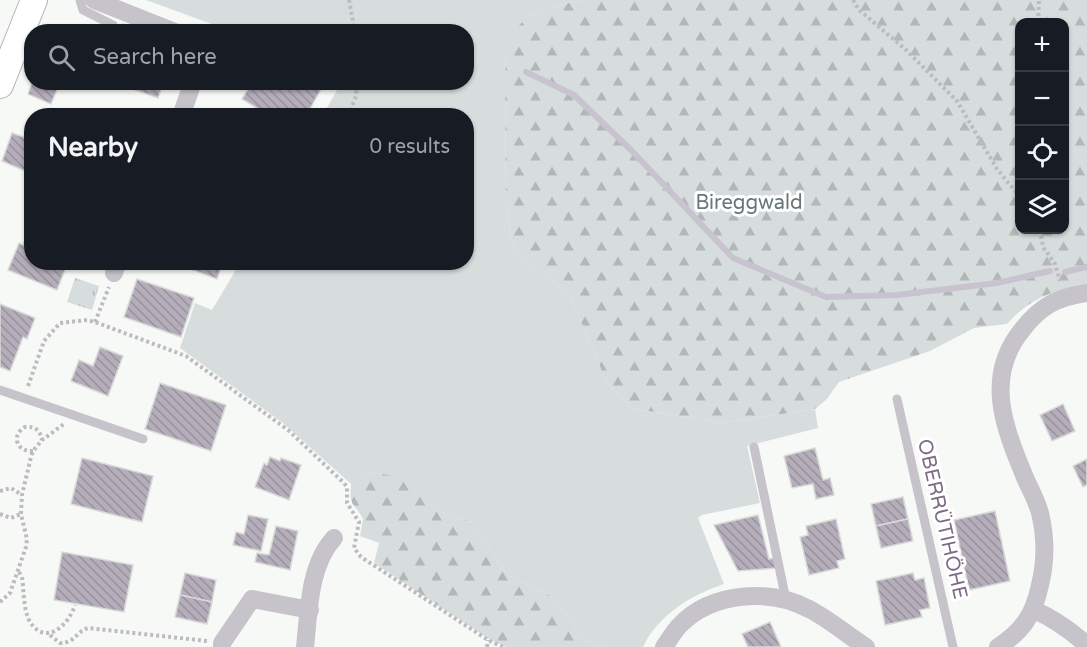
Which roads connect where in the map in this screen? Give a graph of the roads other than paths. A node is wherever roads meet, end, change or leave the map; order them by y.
1 (34, 0) edge
2 (80, 0) edge
3 (94, 0) edge
4 (24, 24) edge
5 (111, 24) edge
6 (155, 24) edge
7 (24, 25) edge
8 (0, 85) edge
9 (190, 90) edge
10 (184, 108) edge
11 (1087, 293) edge
12 (0, 390) edge
13 (897, 399) dead end
14 (143, 439) dead end
15 (754, 447) dead end
16 (334, 538) dead end
17 (786, 600) junction
18 (310, 610) junction
19 (1034, 610) junction
20 (222, 645) edge
21 (1087, 645) edge
22 (306, 647) edge
23 (664, 647) edge
24 (866, 647) edge
25 (953, 647) edge
26 (998, 647) edge

1 - 4 street
2 - 5 lane
3 - 6 street
7 - 8 street
9 - 10 street
11 - 19 street
12 - 14 lane
13 - 25 lane, OBERRÜTIHÖHE
15 - 17 lane
16 - 18 street
17 - 23 street
17 - 24 street
18 - 20 street
18 - 22 street
19 - 21 street
19 - 26 street

